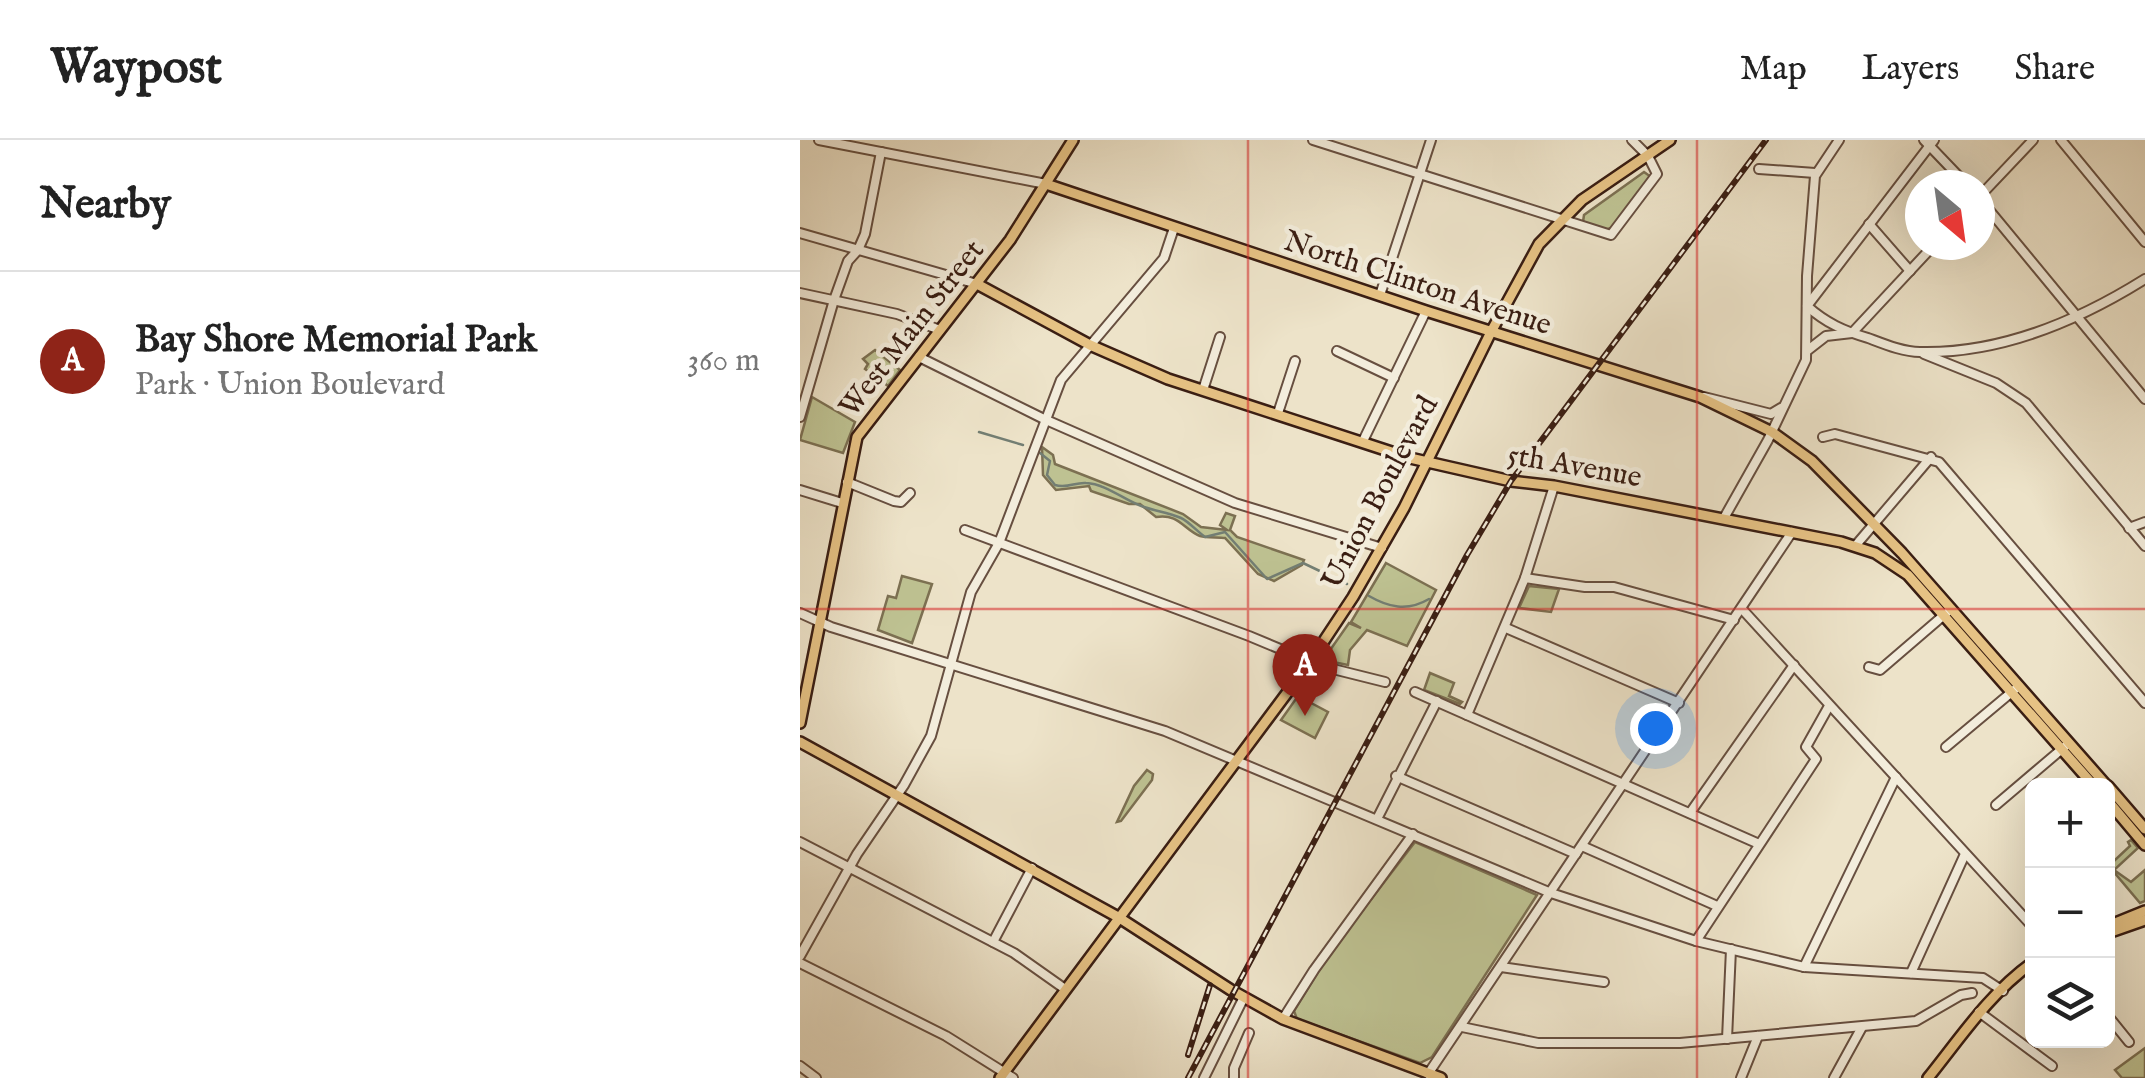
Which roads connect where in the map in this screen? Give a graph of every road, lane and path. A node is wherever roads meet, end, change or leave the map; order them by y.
1 (819, 140) edge
2 (1073, 140) edge
3 (1313, 140) edge
4 (1432, 140) edge
5 (1632, 140) edge
6 (1670, 140) edge
7 (1838, 140) edge
8 (2034, 140) edge
9 (2061, 140) edge
10 (1929, 142) edge
11 (881, 152) junction
12 (1648, 156) junction
13 (1759, 168) dead end
14 (1954, 170) edge
15 (1816, 173) junction
16 (1420, 175) junction
17 (1995, 182) edge
18 (1046, 184) junction
19 (1995, 216) edge
20 (1558, 221) junction
21 (1869, 224) junction
22 (1174, 228) junction
23 (800, 233) edge
24 (2145, 242) edge
25 (858, 250) junction
26 (1920, 260) edge
27 (1910, 270) junction
28 (2145, 279) edge
29 (976, 284) junction
30 (800, 293) edge
31 (1380, 296) junction
32 (834, 300) junction
33 (1807, 306) junction
34 (1426, 311) junction
35 (2078, 318) junction
36 (940, 330) junction
37 (1491, 332) junction
38 (1852, 333) junction
39 (1220, 337) dead end
40 (1090, 345) junction
41 (1970, 348) junction
42 (1808, 350) junction
43 (1337, 351) dead end
44 (1920, 352) junction
45 (919, 357) junction
46 (1295, 361) dead end
47 (1968, 370) junction
48 (1394, 378) junction
49 (1202, 390) junction
50 (1701, 397) junction
51 (2145, 400) edge
52 (1784, 406) junction
53 (1278, 414) junction
54 (800, 417) edge
55 (1044, 419) junction
56 (1772, 432) junction
57 (1823, 437) dead end
58 (1363, 442) junction
59 (1931, 458) junction
60 (1427, 462) junction
61 (846, 481) junction
62 (1554, 486) junction
63 (800, 490) edge
64 (910, 493) dead end
65 (842, 502) junction
66 (1724, 518) junction
67 (2145, 522) edge
68 (1874, 524) junction
69 (2129, 528) junction
70 (965, 530) dead end
71 (1792, 532) junction
72 (999, 543) junction
73 (1856, 545) junction
74 (2145, 546) edge
75 (1382, 548) junction
76 (1525, 578) junction
77 (1742, 608) junction
78 (1947, 612) junction
79 (800, 613) edge
80 (1734, 620) junction
81 (819, 622) junction
82 (1506, 628) junction
83 (1310, 662) junction
84 (951, 664) junction
85 (1794, 665) junction
86 (1869, 667) dead end
87 (1385, 682) dead end
88 (2016, 689) junction
89 (1416, 692) dead end
90 (1437, 701) junction
91 (2145, 702) edge
92 (1680, 703) junction
93 (1830, 706) junction
94 (1467, 714) junction
95 (800, 723) edge
96 (800, 742) edge
97 (2066, 746) junction
98 (1946, 748) dead end
99 (1235, 760) junction
100 (1396, 776) junction
101 (1896, 778) junction
102 (2088, 778) edge
103 (2099, 778) edge
104 (1626, 783) junction
105 (897, 793) junction
106 (2115, 795) edge
107 (1996, 806) dead end
108 (2115, 809) edge
109 (1690, 813) junction
110 (1377, 819) junction
111 (2145, 829) edge
112 (1413, 834) junction
113 (800, 842) edge
114 (1759, 844) junction
115 (2145, 845) edge
116 (1579, 850) junction
117 (1965, 854) junction
118 (849, 868) junction
119 (1032, 868) junction
120 (1551, 893) junction
121 (1717, 906) junction
122 (2145, 910) edge
123 (1118, 917) junction
124 (2025, 918) edge
125 (2145, 920) edge
126 (2115, 926) edge
127 (2115, 928) edge
128 (993, 942) junction
129 (1696, 942) junction
130 (1730, 949) junction
131 (800, 960) edge
132 (1804, 966) junction
133 (1501, 967) junction
134 (1911, 972) junction
135 (2025, 972) edge
136 (1604, 982) dead end
137 (1065, 989) junction
138 (2002, 990) junction
139 (1972, 994) dead end
140 (1244, 997) junction
141 (1981, 1013) junction
142 (1283, 1019) junction
143 (2115, 1025) edge
144 (1862, 1026) junction
145 (1462, 1028) junction
146 (1248, 1033) dead end
147 (1758, 1036) junction
148 (1728, 1039) junction
149 (2129, 1042) dead end
150 (800, 1066) edge
151 (2052, 1066) dead end
152 (1428, 1074) junction
153 (1936, 1075) edge
154 (1005, 1076) edge
155 (816, 1078) edge
156 (1204, 1078) edge
157 (1234, 1078) edge
158 (1441, 1078) edge
159 (1741, 1078) edge
160 (1834, 1078) edge

1 - 11 street
2 - 18 main road, West Main Street
3 - 16 street
4 - 16 street
5 - 12 street
6 - 12 main road, Union Boulevard
7 - 15 street
8 - 17 street
9 - 24 street
10 - 14 street
10 - 21 street
11 - 18 street
11 - 25 street
12 - 20 main road, Union Boulevard
12 - 20 street
13 - 15 street
15 - 33 street
16 - 20 street
16 - 31 street
18 - 22 main road, North Clinton Avenue
18 - 29 main road, West Main Street
19 - 35 street
20 - 37 main road, Union Boulevard
21 - 27 street
21 - 33 street
22 - 31 main road, North Clinton Avenue
22 - 40 street
23 - 25 street
25 - 29 street
25 - 32 street
26 - 27 street
27 - 38 street
28 - 35 street
29 - 36 main road, West Main Street
29 - 40 main road, 5th Avenue
30 - 32 street
31 - 34 main road, North Clinton Avenue
32 - 36 street
32 - 54 street
33 - 38 street
33 - 42 street
34 - 37 main road, North Clinton Avenue
34 - 48 street
35 - 41 street
35 - 51 street
36 - 45 main road, West Main Street
37 - 50 main road, North Clinton Avenue
37 - 60 main road, Union Boulevard
38 - 42 street
38 - 44 street
39 - 49 street
40 - 49 main road, 5th Avenue
40 - 55 street
41 - 44 street
41 - 47 street
42 - 52 street
43 - 48 street
44 - 47 street
45 - 55 street
45 - 61 main road, West Main Street
46 - 53 street
47 - 69 street
48 - 58 street
49 - 53 main road, 5th Avenue
50 - 52 street
50 - 56 main road, North Clinton Avenue
52 - 56 street
53 - 58 main road, 5th Avenue
55 - 72 street
55 - 75 street
56 - 66 street
56 - 68 main road, 5th Avenue
57 - 59 street
58 - 60 main road, 5th Avenue
59 - 68 street
59 - 91 street
60 - 62 main road, 5th Avenue
60 - 75 main road, Union Boulevard
61 - 64 street
61 - 65 main road, West Main Street
62 - 66 main road, 5th Avenue
62 - 76 street
63 - 65 street
65 - 81 main road, West Main Street
66 - 71 main road, 5th Avenue
67 - 69 street
68 - 73 street
68 - 78 main road, 5th Avenue
69 - 74 street
70 - 72 street
71 - 73 main road, 5th Avenue
71 - 77 street
72 - 83 street
72 - 84 street
73 - 78 main road, 5th Avenue
75 - 83 main road, Union Boulevard
76 - 80 street
76 - 82 street
77 - 80 street
77 - 85 street
78 - 86 street
78 - 88 main road, 5th Avenue
79 - 81 street
80 - 92 street
81 - 84 street
81 - 95 main road, West Main Street
82 - 92 street
82 - 94 street
83 - 87 street
83 - 99 main road, Union Boulevard
84 - 99 street
84 - 105 street
85 - 93 street
85 - 109 street
88 - 97 main road, 5th Avenue
88 - 98 street
89 - 90 street
90 - 94 street
90 - 100 street
92 - 104 street
93 - 101 street
93 - 114 street
94 - 104 street
96 - 105 main road
97 - 102 main road, 5th Avenue
97 - 103 main road, 5th Avenue
97 - 107 street
99 - 110 street
99 - 123 main road, Union Boulevard
100 - 110 street
100 - 116 street
101 - 117 street
101 - 132 street
104 - 109 street
104 - 116 street
105 - 118 street
105 - 119 main road
106 - 111 main road, 5th Avenue
108 - 115 main road
109 - 114 street
110 - 112 street
112 - 120 street
112 - 142 street
113 - 118 street
114 - 121 street
116 - 120 street
116 - 121 street
117 - 124 street
117 - 134 street
118 - 128 street
118 - 131 street
119 - 123 main road
119 - 128 street
120 - 129 street
120 - 133 street
121 - 129 street
122 - 126 main road
123 - 137 main road, Union Boulevard
123 - 140 main road
125 - 127 main road
128 - 137 street
129 - 130 street
130 - 132 street
130 - 148 street
131 - 154 street
132 - 134 street
133 - 136 street
133 - 145 street
134 - 138 street
135 - 138 main road
137 - 154 main road, Union Boulevard
138 - 141 main road
139 - 144 street
140 - 142 main road
140 - 156 street
141 - 151 street
141 - 153 main road
142 - 152 main road
143 - 149 street
144 - 147 street
144 - 160 street
145 - 148 street
145 - 152 street
146 - 157 street
147 - 148 street
147 - 159 street
150 - 155 street
152 - 158 main road

